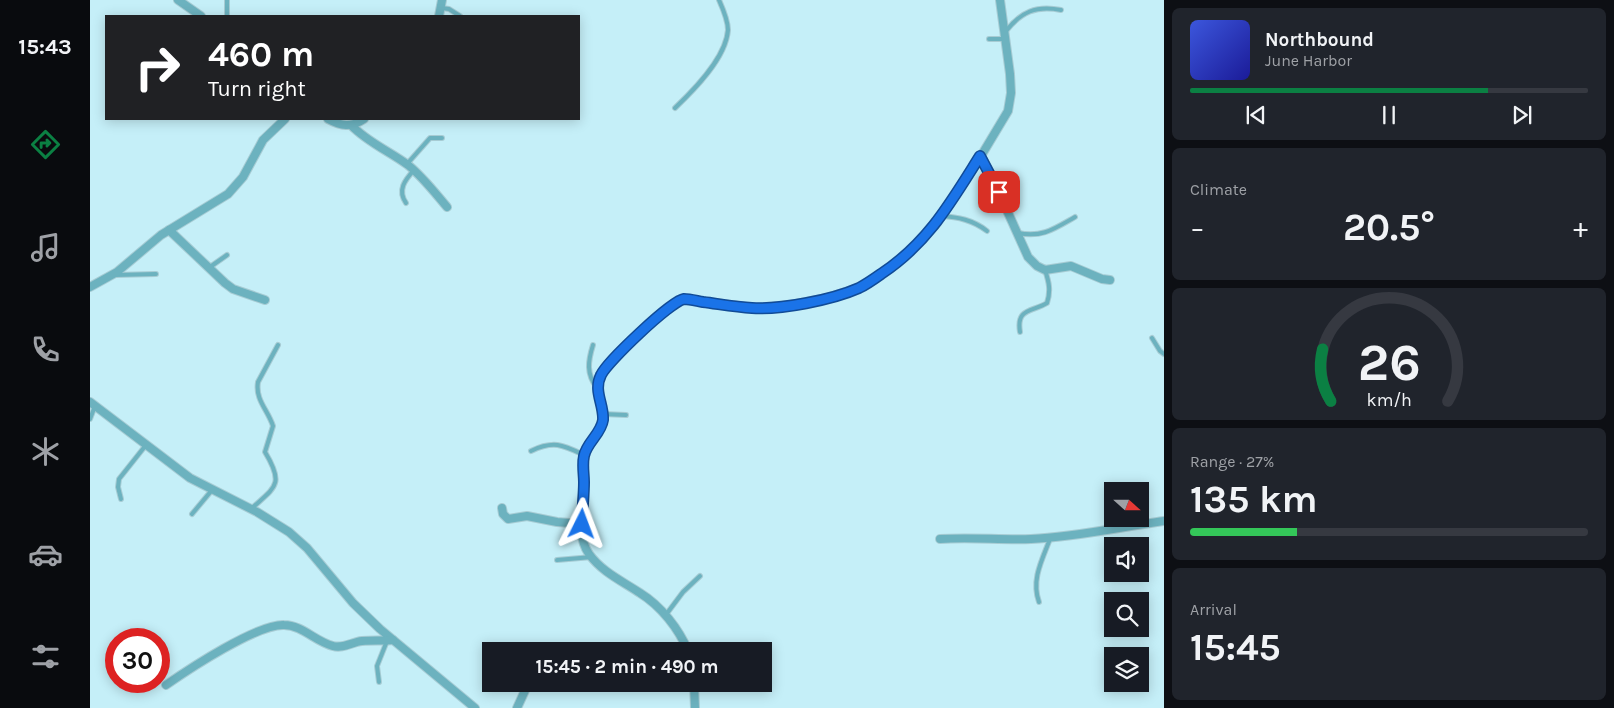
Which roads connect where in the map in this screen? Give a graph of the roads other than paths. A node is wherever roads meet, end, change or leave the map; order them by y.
1 (178, 0) edge
2 (227, 0) edge
3 (719, 0) edge
4 (1000, 0) edge
5 (441, 8) edge
6 (1060, 10) dead end
7 (200, 15) edge
8 (227, 15) edge
9 (458, 15) edge
10 (1004, 36) junction
11 (989, 39) dead end
12 (675, 108) dead end
13 (284, 120) edge
14 (330, 120) edge
15 (362, 120) edge
16 (351, 126) junction
17 (442, 138) dead end
18 (980, 156) junction
19 (407, 164) junction
20 (414, 170) junction
21 (406, 203) dead end
22 (447, 207) dead end
23 (941, 216) junction
24 (1075, 217) dead end
25 (169, 230) junction
26 (987, 231) dead end
27 (1018, 233) junction
28 (227, 255) dead end
29 (208, 268) junction
30 (1045, 270) junction
31 (156, 274) dead end
32 (112, 275) junction
33 (1110, 280) dead end
34 (90, 287) edge
35 (265, 300) dead end
36 (1020, 332) dead end
37 (1152, 338) dead end
38 (278, 345) dead end
39 (594, 345) dead end
40 (1164, 354) edge
41 (597, 388) junction
42 (92, 404) edge
43 (603, 414) junction
44 (626, 415) dead end
45 (90, 419) edge
46 (146, 446) junction
47 (531, 451) dead end
48 (584, 455) junction
49 (212, 490) junction
50 (121, 499) dead end
51 (502, 508) dead end
52 (251, 509) junction
53 (192, 514) dead end
54 (1164, 520) edge
55 (582, 524) junction
56 (1051, 537) junction
57 (940, 539) dead end
58 (592, 557) junction
59 (557, 560) dead end
60 (700, 576) dead end
61 (1039, 602) dead end
62 (665, 616) junction
63 (390, 641) junction
64 (683, 642) edge
65 (170, 682) edge
66 (379, 682) dead end
67 (525, 692) edge
68 (694, 692) edge
69 (475, 708) edge
70 (518, 708) edge
71 (695, 708) edge

1 - 7 street
2 - 8 lane
3 - 12 lane
4 - 10 street
5 - 9 lane
6 - 10 lane
10 - 11 lane
10 - 18 street
13 - 25 street
14 - 16 street
15 - 16 street
16 - 19 street
17 - 19 lane
18 - 23 street
18 - 27 street
19 - 20 street
20 - 21 lane
20 - 22 street
23 - 26 lane
23 - 41 street
24 - 27 lane
25 - 29 street
25 - 32 street
27 - 30 street
28 - 29 lane
29 - 35 street
30 - 33 street
30 - 36 lane
31 - 32 lane
32 - 34 street
37 - 40 lane
38 - 52 lane
39 - 41 lane
41 - 43 street
42 - 45 lane
42 - 46 street
43 - 44 lane
43 - 48 street
46 - 49 street
46 - 50 lane
47 - 48 lane
48 - 55 street
49 - 52 street
49 - 53 lane
51 - 55 street
52 - 63 street
54 - 56 street
55 - 58 street
56 - 57 street
56 - 61 lane
58 - 59 lane
58 - 62 street
60 - 62 lane
62 - 64 street
63 - 65 street
63 - 66 lane
63 - 69 street
67 - 70 street
68 - 71 street

